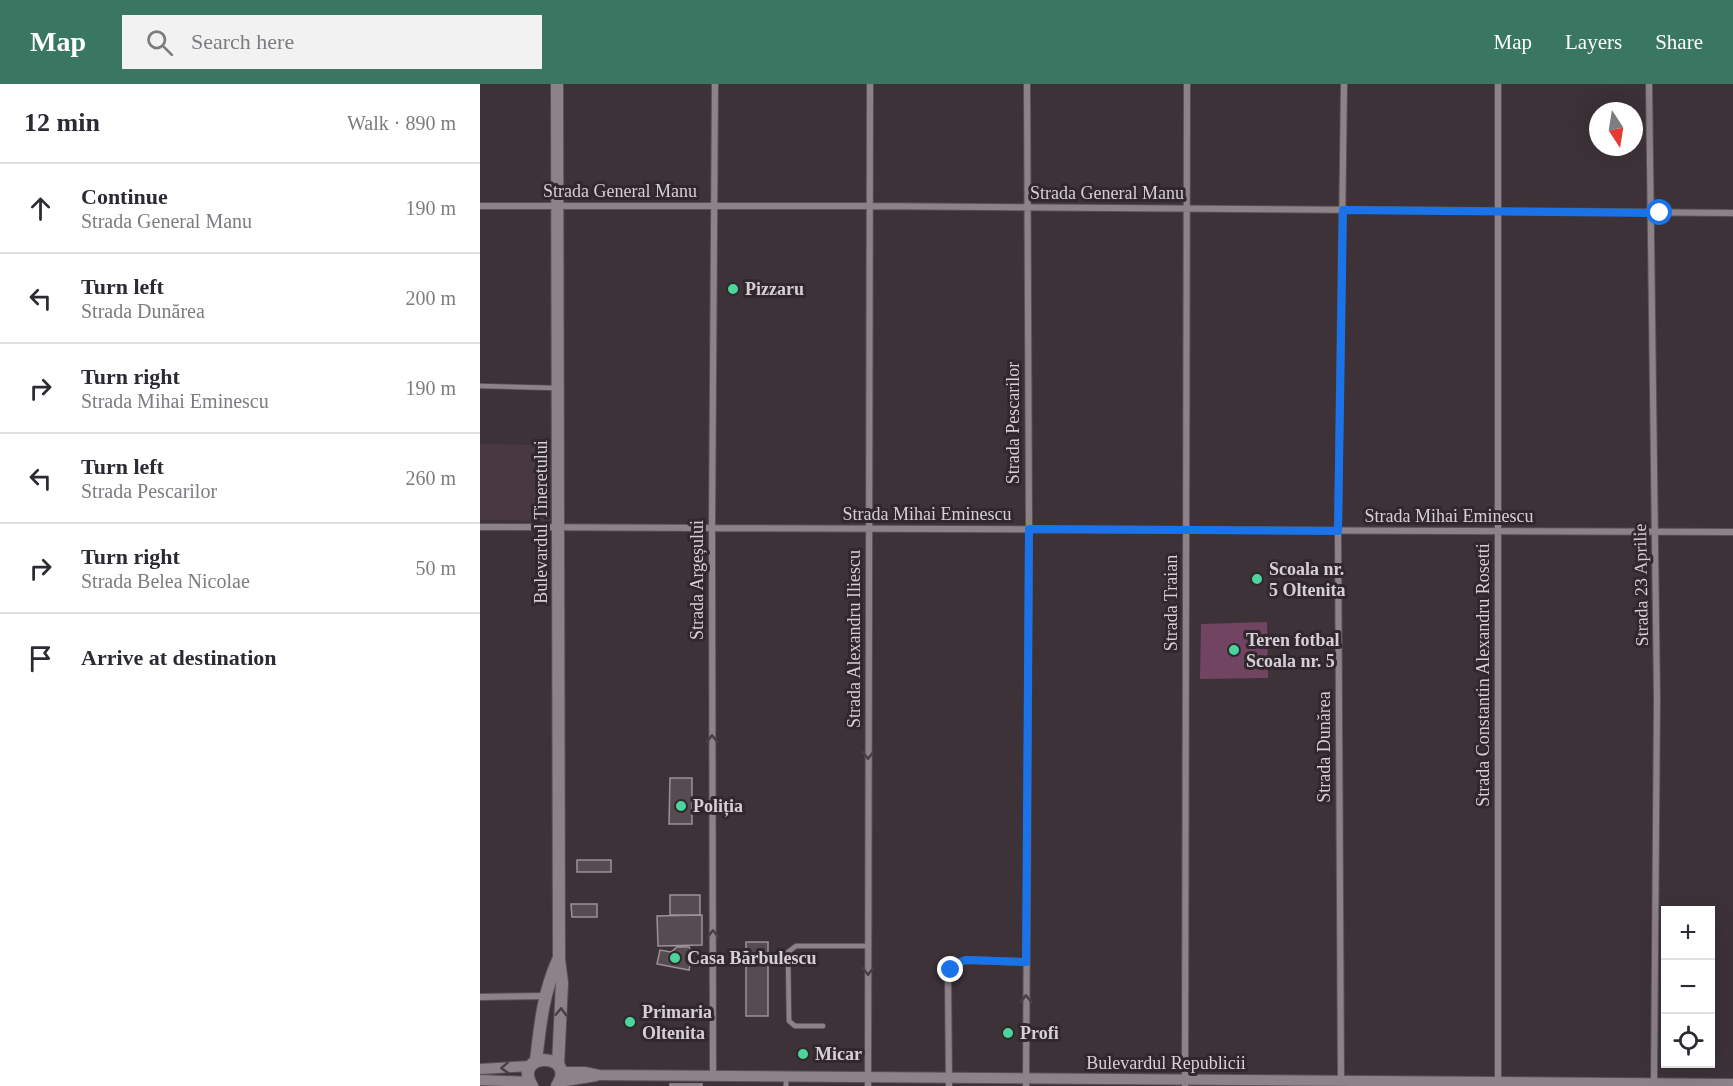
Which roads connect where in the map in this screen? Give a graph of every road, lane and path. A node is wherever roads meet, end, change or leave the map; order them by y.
1 (557, 84) edge
2 (715, 84) edge
3 (870, 84) edge
4 (1027, 84) edge
5 (1187, 84) edge
6 (1344, 84) edge
7 (1498, 84) edge
8 (1649, 84) edge
9 (480, 206) edge
10 (715, 206) junction
11 (870, 206) junction
12 (559, 207) junction
13 (1027, 207) junction
14 (1187, 208) junction
15 (1343, 210) junction
16 (1498, 212) junction
17 (1650, 213) junction
18 (1733, 213) edge
19 (480, 386) edge
20 (559, 388) junction
21 (480, 527) edge
22 (559, 528) junction
23 (712, 528) junction
24 (869, 529) junction
25 (1029, 529) junction
26 (1186, 530) junction
27 (1338, 531) junction
28 (1498, 531) junction
29 (1656, 532) junction
30 (1733, 532) edge
31 (868, 946) junction
32 (559, 959) junction
33 (1026, 962) junction
34 (545, 996) junction
35 (480, 997) edge
36 (823, 1026) dead end
37 (533, 1064) junction
38 (480, 1069) edge
39 (559, 1076) edge
40 (713, 1076) junction
41 (480, 1080) edge
42 (786, 1081) edge
43 (868, 1082) edge
44 (949, 1082) edge
45 (1026, 1082) edge
46 (1185, 1083) edge
47 (1341, 1083) edge
48 (531, 1084) edge
49 (1498, 1084) edge
50 (1733, 1084) edge
51 (1654, 1085) edge

1 - 12 main road, Bulevardul Tineretului
2 - 10 street, Strada Argeșului
3 - 11 street, Strada Alexandru Iliescu
4 - 13 street, Strada Pescarilor
5 - 14 street, Strada Traian
6 - 15 street, Strada Dunărea
7 - 16 street, Strada Constantin Alexandru Rosetti
8 - 17 street, Strada 23 Aprilie
9 - 12 street, Strada General Manu
10 - 11 street, Strada General Manu
10 - 12 street, Strada General Manu
10 - 23 street, Strada Argeșului
11 - 13 street, Strada General Manu
11 - 24 street, Strada Alexandru Iliescu
12 - 20 main road, Bulevardul Tineretului
13 - 14 street, Strada General Manu
13 - 25 street, Strada Pescarilor
14 - 15 street, Strada General Manu
14 - 26 street, Strada Traian
15 - 16 street, Strada General Manu
15 - 27 street, Strada Dunărea
16 - 17 street, Strada General Manu
16 - 28 street, Strada Constantin Alexandru Rosetti
17 - 18 street, Strada General Manu
17 - 29 street, Strada 23 Aprilie
19 - 20 lane
20 - 22 main road, Bulevardul Tineretului
21 - 22 street, Strada Mihai Eminescu
22 - 23 street, Strada Mihai Eminescu
22 - 32 main road, Bulevardul Tineretului
23 - 24 street, Strada Mihai Eminescu
40 -> 23 street, Strada Argeșului
24 - 25 street, Strada Mihai Eminescu
24 -> 31 street, Strada Alexandru Iliescu
25 - 26 street, Strada Mihai Eminescu
25 - 33 street, Strada Pescarilor
26 - 27 street, Strada Mihai Eminescu
26 - 46 street, Strada Traian
27 - 28 street, Strada Mihai Eminescu
27 - 47 street, Strada Dunărea
28 - 29 street, Strada Mihai Eminescu
28 - 49 street, Strada Constantin Alexandru Rosetti
29 - 30 street, Strada Mihai Eminescu
29 - 51 street, Strada 23 Aprilie
31 - 36 lane
31 -> 43 street, Strada Alexandru Iliescu
32 - 34 main road, Bulevardul Tineretului
39 -> 32 main road, Bulevardul Tineretului
33 - 44 street
45 -> 33 street, Strada Pescarilor
34 - 35 street
34 - 37 main road, Bulevardul Tineretului
37 -> 38 street
37 - 39 main road
37 - 48 main road, Bulevardul Tineretului
39 - 40 street, Bulevardul Republicii
40 - 42 street, Bulevardul Republicii
41 - 48 street
42 - 43 street, Bulevardul Republicii
43 - 44 street, Bulevardul Republicii
44 - 45 street, Bulevardul Republicii
45 - 46 street, Bulevardul Republicii
46 - 47 street, Bulevardul Republicii
47 - 49 street, Bulevardul Republicii
49 - 51 street, Bulevardul Republicii
50 - 51 street, Bulevardul Republicii

